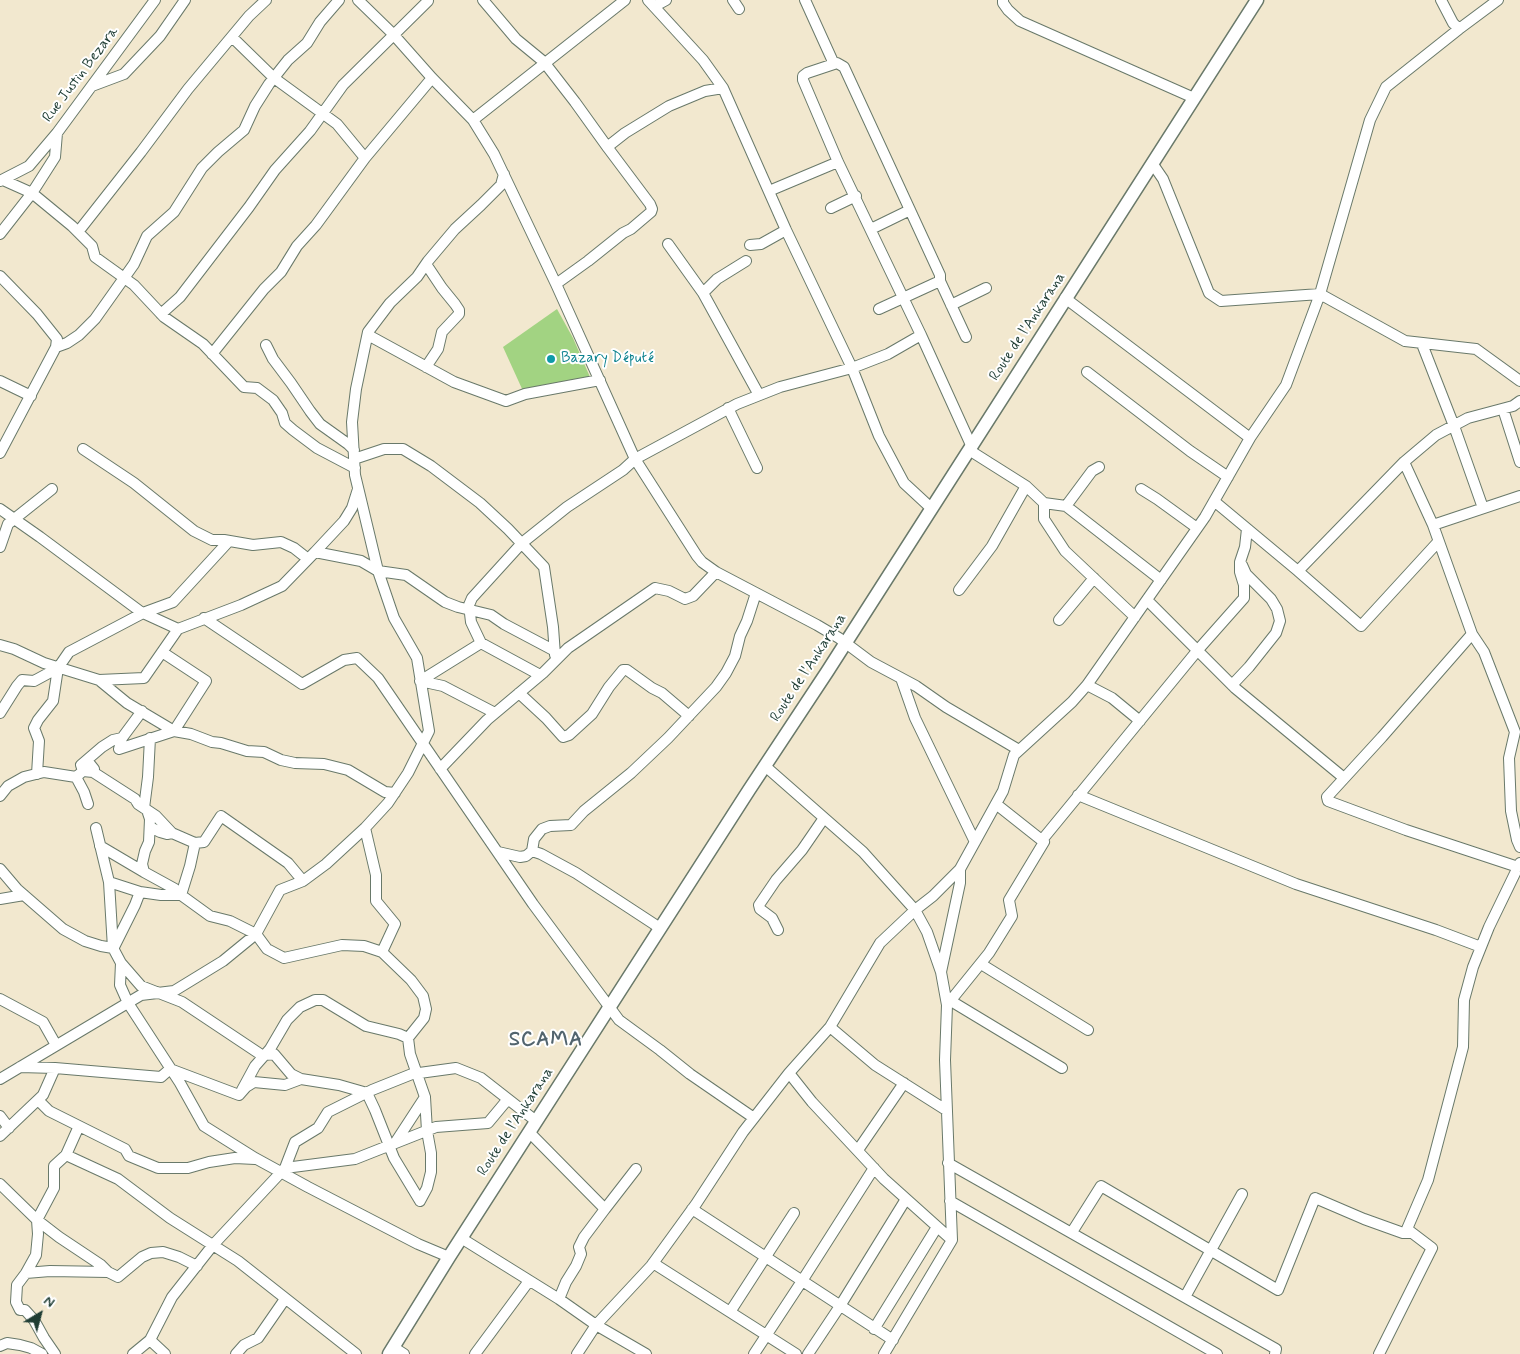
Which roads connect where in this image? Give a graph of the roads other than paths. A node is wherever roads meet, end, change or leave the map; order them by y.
1 (155, 0) edge
2 (185, 0) edge
3 (266, 0) edge
4 (339, 0) edge
5 (358, 0) edge
6 (483, 0) edge
7 (625, 0) edge
8 (666, 0) edge
9 (806, 0) edge
10 (1003, 0) edge
11 (1256, 0) edge
12 (1441, 0) edge
13 (1498, 0) edge
14 (428, 1) edge
15 (651, 3) edge
16 (1459, 29) junction
17 (393, 34) junction
18 (232, 37) junction
19 (544, 62) junction
20 (834, 64) junction
21 (274, 78) junction
22 (432, 78) junction
23 (91, 86) junction
24 (723, 88) junction
25 (1194, 98) junction
26 (322, 114) junction
27 (473, 120) junction
28 (57, 133) junction
29 (608, 148) junction
30 (365, 158) junction
31 (838, 162) junction
32 (1152, 163) junction
33 (504, 174) junction
34 (2, 181) edge
35 (769, 191) junction
36 (32, 193) junction
37 (856, 196) junction
38 (831, 208) dead end
39 (910, 210) junction
40 (871, 229) junction
41 (786, 230) junction
42 (78, 232) junction
43 (0, 234) edge
44 (668, 244) dead end
45 (750, 245) dead end
46 (746, 261) dead end
47 (426, 264) junction
48 (0, 276) edge
49 (124, 278) junction
50 (940, 281) junction
51 (556, 284) junction
52 (986, 288) dead end
53 (704, 293) junction
54 (1320, 294) junction
55 (904, 297) junction
56 (1065, 298) junction
57 (951, 305) junction
58 (879, 308) dead end
59 (162, 314) junction
60 (368, 335) junction
61 (921, 335) junction
62 (966, 337) dead end
63 (1422, 344) junction
64 (266, 345) dead end
65 (56, 347) junction
66 (212, 354) junction
67 (426, 367) junction
68 (852, 368) junction
69 (1086, 372) dead end
70 (600, 380) junction
71 (0, 381) edge
72 (1520, 381) edge
73 (759, 395) junction
74 (30, 396) junction
75 (1520, 401) edge
76 (728, 408) junction
77 (1503, 409) junction
78 (1454, 426) junction
79 (1250, 438) junction
80 (970, 448) junction
81 (83, 449) dead end
82 (0, 453) edge
83 (354, 459) junction
84 (635, 459) junction
85 (1404, 462) junction
86 (1520, 462) edge
87 (1099, 467) dead end
88 (757, 468) dead end
89 (1228, 477) junction
90 (1026, 486) junction
91 (358, 488) junction
92 (52, 489) dead end
93 (1141, 490) dead end
94 (1520, 496) edge
95 (1214, 501) junction
96 (1044, 503) junction
97 (1066, 506) junction
98 (931, 508) junction
99 (1483, 508) junction
100 (0, 509) edge
101 (14, 519) junction
102 (1433, 525) junction
103 (1198, 528) junction
104 (1247, 529) junction
105 (228, 541) junction
106 (1438, 542) junction
107 (522, 544) junction
108 (0, 547) edge
109 (312, 555) junction
110 (1240, 562) junction
111 (378, 570) junction
112 (716, 572) junction
113 (1298, 572) junction
114 (1094, 578) junction
115 (1161, 580) junction
116 (959, 590) dead end
117 (756, 593) junction
118 (1146, 600) junction
119 (470, 610) junction
120 (143, 613) junction
121 (1135, 616) junction
122 (204, 618) junction
123 (1060, 620) dead end
124 (178, 629) junction
125 (1472, 634) junction
126 (481, 643) junction
127 (845, 643) junction
128 (0, 645) edge
129 (1197, 651) junction
130 (162, 652) junction
131 (555, 655) junction
132 (58, 668) junction
133 (540, 675) junction
134 (901, 678) junction
135 (99, 680) junction
136 (420, 681) junction
137 (1087, 685) junction
138 (1232, 685) junction
139 (519, 693) junction
140 (142, 711) junction
141 (0, 713) edge
142 (495, 713) junction
143 (689, 716) junction
144 (1140, 721) junction
145 (174, 731) junction
146 (122, 738) junction
147 (150, 738) junction
148 (424, 744) junction
149 (1019, 750) junction
150 (764, 766) junction
151 (440, 769) junction
152 (83, 772) junction
153 (37, 774) junction
154 (1344, 778) junction
155 (4, 787) edge
156 (395, 793) junction
157 (1078, 795) junction
158 (0, 796) edge
159 (88, 804) dead end
160 (996, 804) junction
161 (146, 809) junction
162 (824, 818) junction
163 (96, 828) dead end
164 (150, 828) junction
165 (365, 828) junction
166 (160, 832) junction
167 (172, 833) junction
168 (149, 840) junction
169 (1042, 840) junction
170 (975, 842) junction
171 (195, 843) junction
172 (100, 846) junction
173 (1520, 847) edge
174 (532, 851) junction
175 (498, 852) junction
176 (1519, 865) edge
177 (0, 869) edge
178 (960, 869) junction
179 (144, 872) junction
180 (303, 881) junction
181 (109, 882) junction
182 (140, 892) junction
183 (24, 895) junction
184 (181, 895) junction
185 (0, 899) edge
186 (915, 910) junction
187 (660, 928) junction
188 (778, 930) dead end
189 (256, 934) junction
190 (1481, 947) junction
191 (113, 948) junction
192 (382, 952) junction
193 (122, 963) junction
194 (981, 964) junction
195 (941, 972) junction
196 (160, 993) junction
197 (0, 998) edge
198 (128, 1003) junction
199 (949, 1003) junction
200 (609, 1008) junction
201 (830, 1027) junction
202 (1088, 1030) dead end
203 (408, 1038) junction
204 (56, 1045) junction
205 (264, 1055) junction
206 (19, 1068) junction
207 (55, 1068) junction
208 (1062, 1068) dead end
209 (170, 1069) junction
210 (789, 1073) junction
211 (417, 1074) junction
212 (0, 1079) edge
213 (301, 1079) junction
214 (904, 1083) junction
215 (367, 1093) junction
216 (239, 1095) junction
217 (425, 1097) junction
218 (508, 1099) junction
219 (38, 1100) junction
220 (946, 1110) junction
221 (0, 1116) edge
222 (754, 1118) junction
223 (536, 1121) junction
224 (79, 1126) junction
225 (9, 1128) junction
226 (427, 1131) junction
227 (529, 1132) junction
228 (0, 1136) edge
229 (392, 1145) junction
230 (858, 1150) junction
231 (66, 1155) junction
232 (257, 1160) junction
233 (948, 1163) junction
234 (874, 1168) junction
235 (636, 1169) dead end
236 (283, 1170) junction
237 (0, 1184) edge
238 (1242, 1194) dead end
239 (906, 1199) junction
240 (950, 1201) junction
241 (604, 1209) junction
242 (692, 1209) junction
243 (794, 1213) dead end
244 (37, 1220) junction
245 (937, 1227) junction
246 (1072, 1232) junction
247 (1412, 1233) junction
248 (461, 1238) junction
249 (952, 1240) junction
250 (213, 1245) junction
251 (1211, 1251) junction
252 (449, 1257) junction
253 (765, 1257) junction
254 (653, 1263) junction
255 (197, 1266) junction
256 (108, 1272) junction
257 (26, 1273) junction
258 (529, 1281) junction
259 (802, 1281) junction
260 (1185, 1297) junction
261 (285, 1299) junction
262 (559, 1299) junction
263 (840, 1306) junction
264 (730, 1312) junction
265 (596, 1325) junction
266 (874, 1329) junction
267 (766, 1335) junction
268 (150, 1340) junction
269 (892, 1340) junction
270 (0, 1346) edge
271 (395, 1352) edge
272 (136, 1353) edge
273 (42, 1354) edge
274 (55, 1354) edge
275 (165, 1354) edge
276 (236, 1354) edge
277 (356, 1354) edge
278 (475, 1354) edge
279 (577, 1354) edge
280 (646, 1354) edge
281 (754, 1354) edge
282 (796, 1354) edge
283 (808, 1354) edge
284 (884, 1354) edge
285 (1217, 1354) edge
286 (1275, 1354) edge
287 (1379, 1354) edge

1 - 23 street, Rue Justin Bezara
2 - 23 street
3 - 18 street
4 - 21 street
5 - 17 street
6 - 19 street
7 - 19 street
8 - 15 street
9 - 20 street
10 - 25 street
11 - 25 main road, Route de l'Ankarana
12 - 16 street
13 - 16 street
14 - 17 street
15 - 24 street
16 - 54 street
17 - 22 street
17 - 26 street
18 - 21 street
18 - 42 street
19 - 27 street
19 - 29 street
20 - 31 street
20 - 39 street
21 - 26 street
21 - 49 street
22 - 27 street
22 - 30 street
23 - 28 street, Rue Justin Bezara
24 - 29 street
24 - 35 street
25 - 32 main road, Route de l'Ankarana
26 - 30 street
26 - 59 street
27 - 33 street
28 - 34 street, Rue Justin Bezara
28 - 36 street
29 - 51 street
30 - 66 street
31 - 35 street
31 - 37 street
32 - 54 street
32 - 56 main road, Route de l'Ankarana
33 - 47 street
33 - 51 street
34 - 36 street
35 - 41 street
36 - 42 street
36 - 43 street
37 - 38 street
37 - 40 street
39 - 40 street
39 - 50 street
40 - 55 street
41 - 45 street
41 - 68 street
42 - 49 street
44 - 53 street
46 - 53 street
47 - 60 street
47 - 67 street
48 - 65 street
49 - 59 street
49 - 65 street
50 - 55 street
50 - 57 street
51 - 70 street
52 - 57 street
53 - 73 street
54 - 63 street
54 - 79 street
55 - 58 street
55 - 61 street
56 - 79 street
56 - 80 main road, Route de l'Ankarana
57 - 62 street
59 - 66 street
60 - 67 street
60 - 83 street
61 - 68 street
61 - 80 street
63 - 72 street
63 - 78 street
64 - 83 street
65 - 74 street
66 - 83 street
67 - 70 street
68 - 73 street
68 - 98 street
69 - 89 street
70 - 84 street
71 - 74 street
73 - 76 street
74 - 82 street
75 - 77 street
76 - 84 street
76 - 88 street
77 - 78 street
77 - 86 street
78 - 85 street
78 - 99 street
79 - 89 street
80 - 90 street
80 - 98 main road, Route de l'Ankarana
81 - 105 street
83 - 91 street
83 - 107 street
84 - 107 street
84 - 112 street
85 - 102 street
85 - 113 street
87 - 97 street
89 - 95 street
90 - 96 street
90 - 116 street
91 - 109 street
91 - 111 street
92 - 101 street
93 - 103 street
94 - 99 street
95 - 103 street
95 - 104 street
96 - 97 street
96 - 114 street
97 - 115 street
98 - 127 main road, Route de l'Ankarana
99 - 102 street
100 - 101 street
101 - 108 street
101 - 120 street
102 - 106 street
103 - 115 street
104 - 110 street
104 - 113 street
105 - 109 street
105 - 120 street
106 - 113 street
106 - 125 street
107 - 119 street
107 - 131 street
109 - 111 street
109 - 122 street
110 - 129 street
110 - 138 street
111 - 119 street
111 - 136 street
112 - 117 street
112 - 131 street
114 - 121 street
114 - 123 street
115 - 118 street
117 - 127 street
117 - 143 street
118 - 121 street
118 - 129 street
119 - 126 street
119 - 131 street
120 - 124 street
120 - 132 street
121 - 137 street
122 - 124 street
122 - 148 street
124 - 130 street
125 - 154 street
125 - 173 street
126 - 133 street
126 - 136 street
127 - 134 street
127 - 150 main road, Route de l'Ankarana
128 - 132 street
129 - 138 street
129 - 144 street
130 - 135 street
130 - 145 street
131 - 133 street
132 - 135 street
132 - 141 street
132 - 153 street
133 - 139 street
134 - 149 street
134 - 170 street
135 - 140 street
136 - 142 street
136 - 148 street
137 - 144 street
137 - 149 street
138 - 154 street
139 - 142 street
139 - 143 street
140 - 145 street
140 - 146 street
142 - 151 street
143 - 174 street
144 - 157 street
145 - 147 street
145 - 156 street
146 - 147 street
146 - 152 street
147 - 161 street
148 - 151 street
148 - 156 street
149 - 160 street
150 - 162 street
150 - 187 main road, Route de l'Ankarana
151 - 175 street
152 - 153 street
152 - 159 street
152 - 161 street
153 - 155 street
154 - 176 street
155 - 158 street
156 - 165 street
157 - 169 street
157 - 190 street
160 - 169 street
160 - 170 street
161 - 164 street
161 - 167 street
162 - 186 street
162 - 188 street
163 - 172 street
164 - 166 street
164 - 168 street
165 - 180 street
165 - 192 street
166 - 167 street
166 - 168 street
167 - 171 street
168 - 179 street
169 - 194 street
170 - 178 street
171 - 180 street
171 - 184 street
172 - 179 street
172 - 181 street
174 - 175 street
174 - 187 street
175 - 200 street
176 - 190 street
177 - 183 street
178 - 186 street
178 - 195 street
179 - 184 street
180 - 189 street
181 - 182 street
181 - 191 street
182 - 184 street
182 - 191 street
183 - 185 street
183 - 191 street
184 - 189 street
186 - 195 street
186 - 201 street
187 - 200 main road, Route de l'Ankarana
189 - 192 street
189 - 196 street
190 - 247 street
191 - 193 street
192 - 203 street
193 - 196 street
193 - 198 street
194 - 199 street
194 - 202 street
195 - 199 street
196 - 198 street
196 - 205 street
197 - 204 street
198 - 204 street
198 - 209 street
199 - 208 street
199 - 220 street
200 - 222 street
200 - 223 main road, Route de l'Ankarana
201 - 210 street
201 - 214 street
203 - 205 street
203 - 211 street
204 - 206 street
205 - 213 street
205 - 216 street
206 - 207 street
206 - 212 street
207 - 209 street
207 - 219 street
209 - 216 street
209 - 232 street
210 - 222 street
210 - 230 street
211 - 215 street
211 - 217 street
211 - 218 street
213 - 215 street
213 - 216 street
214 - 220 street
214 - 230 street
215 - 229 street
215 - 236 street
217 - 226 street
217 - 229 street
218 - 223 street
218 - 226 street
219 - 224 street
219 - 225 street
220 - 233 street
221 - 225 street
222 - 242 street
223 - 227 main road, Route de l'Ankarana
224 - 231 street
224 - 232 street
225 - 228 street
226 - 229 street
226 - 229 street
227 - 241 street
227 - 248 main road, Route de l'Ankarana
229 - 236 street
230 - 234 street
231 - 244 street
231 - 250 street
232 - 236 street
233 - 240 street
233 - 246 street
234 - 239 street
234 - 259 street
235 - 241 street
236 - 250 street
236 - 252 street
237 - 244 street
238 - 251 street
239 - 245 street
239 - 263 street
240 - 249 street
240 - 285 street
241 - 262 street
242 - 253 street
242 - 254 street
243 - 253 street
244 - 256 street
244 - 257 street
245 - 249 street
245 - 266 street
246 - 251 street
246 - 260 street
247 - 251 street
247 - 287 street
248 - 252 main road, Route de l'Ankarana
248 - 258 street
249 - 269 street
250 - 255 street
250 - 261 street
251 - 260 street
252 - 271 main road, Route de l'Ankarana
253 - 259 street
253 - 264 street
254 - 264 street
254 - 265 street
255 - 256 street
255 - 268 street
256 - 257 street
257 - 274 street
258 - 262 street
258 - 278 street
259 - 263 street
259 - 267 street
260 - 286 street
261 - 276 street
261 - 277 street
262 - 265 street
263 - 266 street
263 - 283 street
264 - 267 street
265 - 279 street
265 - 280 street
266 - 269 street
267 - 281 street
267 - 282 street
268 - 272 street
268 - 275 street
269 - 284 street
270 - 273 street

